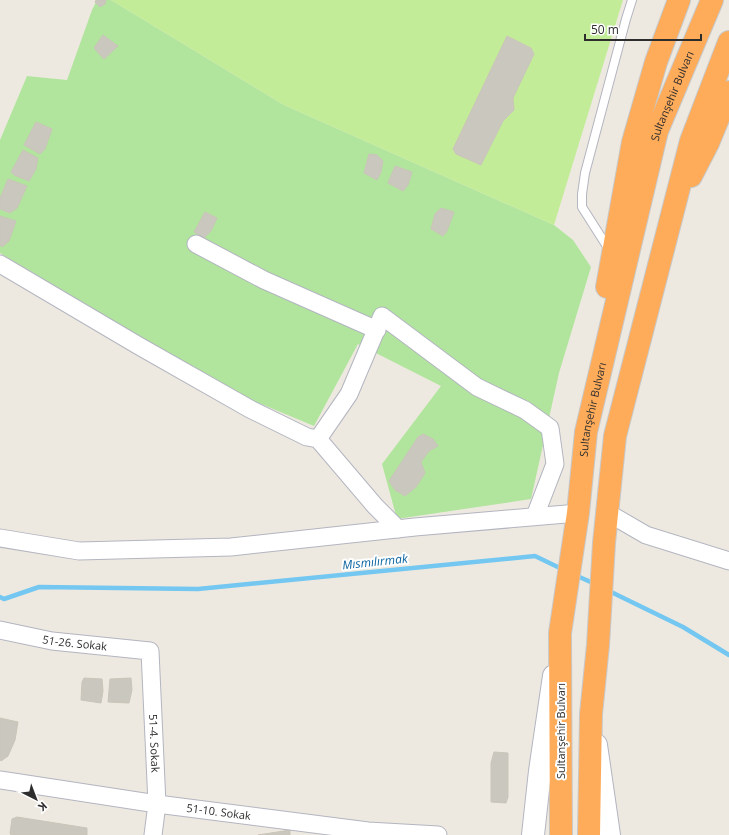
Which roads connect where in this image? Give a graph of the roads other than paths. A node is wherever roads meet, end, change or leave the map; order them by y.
1 (632, 0) edge
2 (679, 0) edge
3 (712, 0) edge
4 (729, 42) edge
5 (729, 92) edge
6 (673, 213) junction
7 (196, 244) dead end
8 (612, 254) junction
9 (0, 264) edge
10 (377, 330) junction
11 (608, 341) junction
12 (318, 440) junction
13 (578, 513) junction
14 (608, 513) junction
15 (535, 516) junction
16 (398, 529) junction
17 (0, 538) edge
18 (729, 561) edge
19 (0, 630) edge
20 (560, 633) junction
21 (150, 651) joint
22 (590, 714) junction
23 (0, 780) edge
24 (157, 804) junction
25 (368, 833) edge
26 (153, 835) edge
27 (438, 835) edge
28 (533, 835) edge
29 (561, 835) edge
30 (589, 835) edge
31 (609, 835) edge

1 - 8 lane
2 - 8 highway
3 - 11 highway, Sultanşehir Bulvarı
4 - 6 highway
5 - 6 highway
6 - 14 highway
7 - 10 street
8 - 11 highway
9 - 12 street
10 - 12 street
10 - 15 street
11 - 13 highway, Sultanşehir Bulvarı
12 - 16 street
13 - 15 street
13 - 20 highway, Sultanşehir Bulvarı
14 - 18 street
14 - 22 highway
15 - 16 street
16 - 17 street
19 - 21 street, 51-26. Sokak
20 - 28 main road
20 - 29 highway, Sultanşehir Bulvarı
21 - 24 street, 51-4. Sokak
22 - 30 highway
22 - 31 main road
23 - 24 street, 51-10. Sokak
24 - 25 street, 51-10. Sokak
24 - 26 street, 51-4. Sokak
25 - 27 street, 51-10. Sokak

